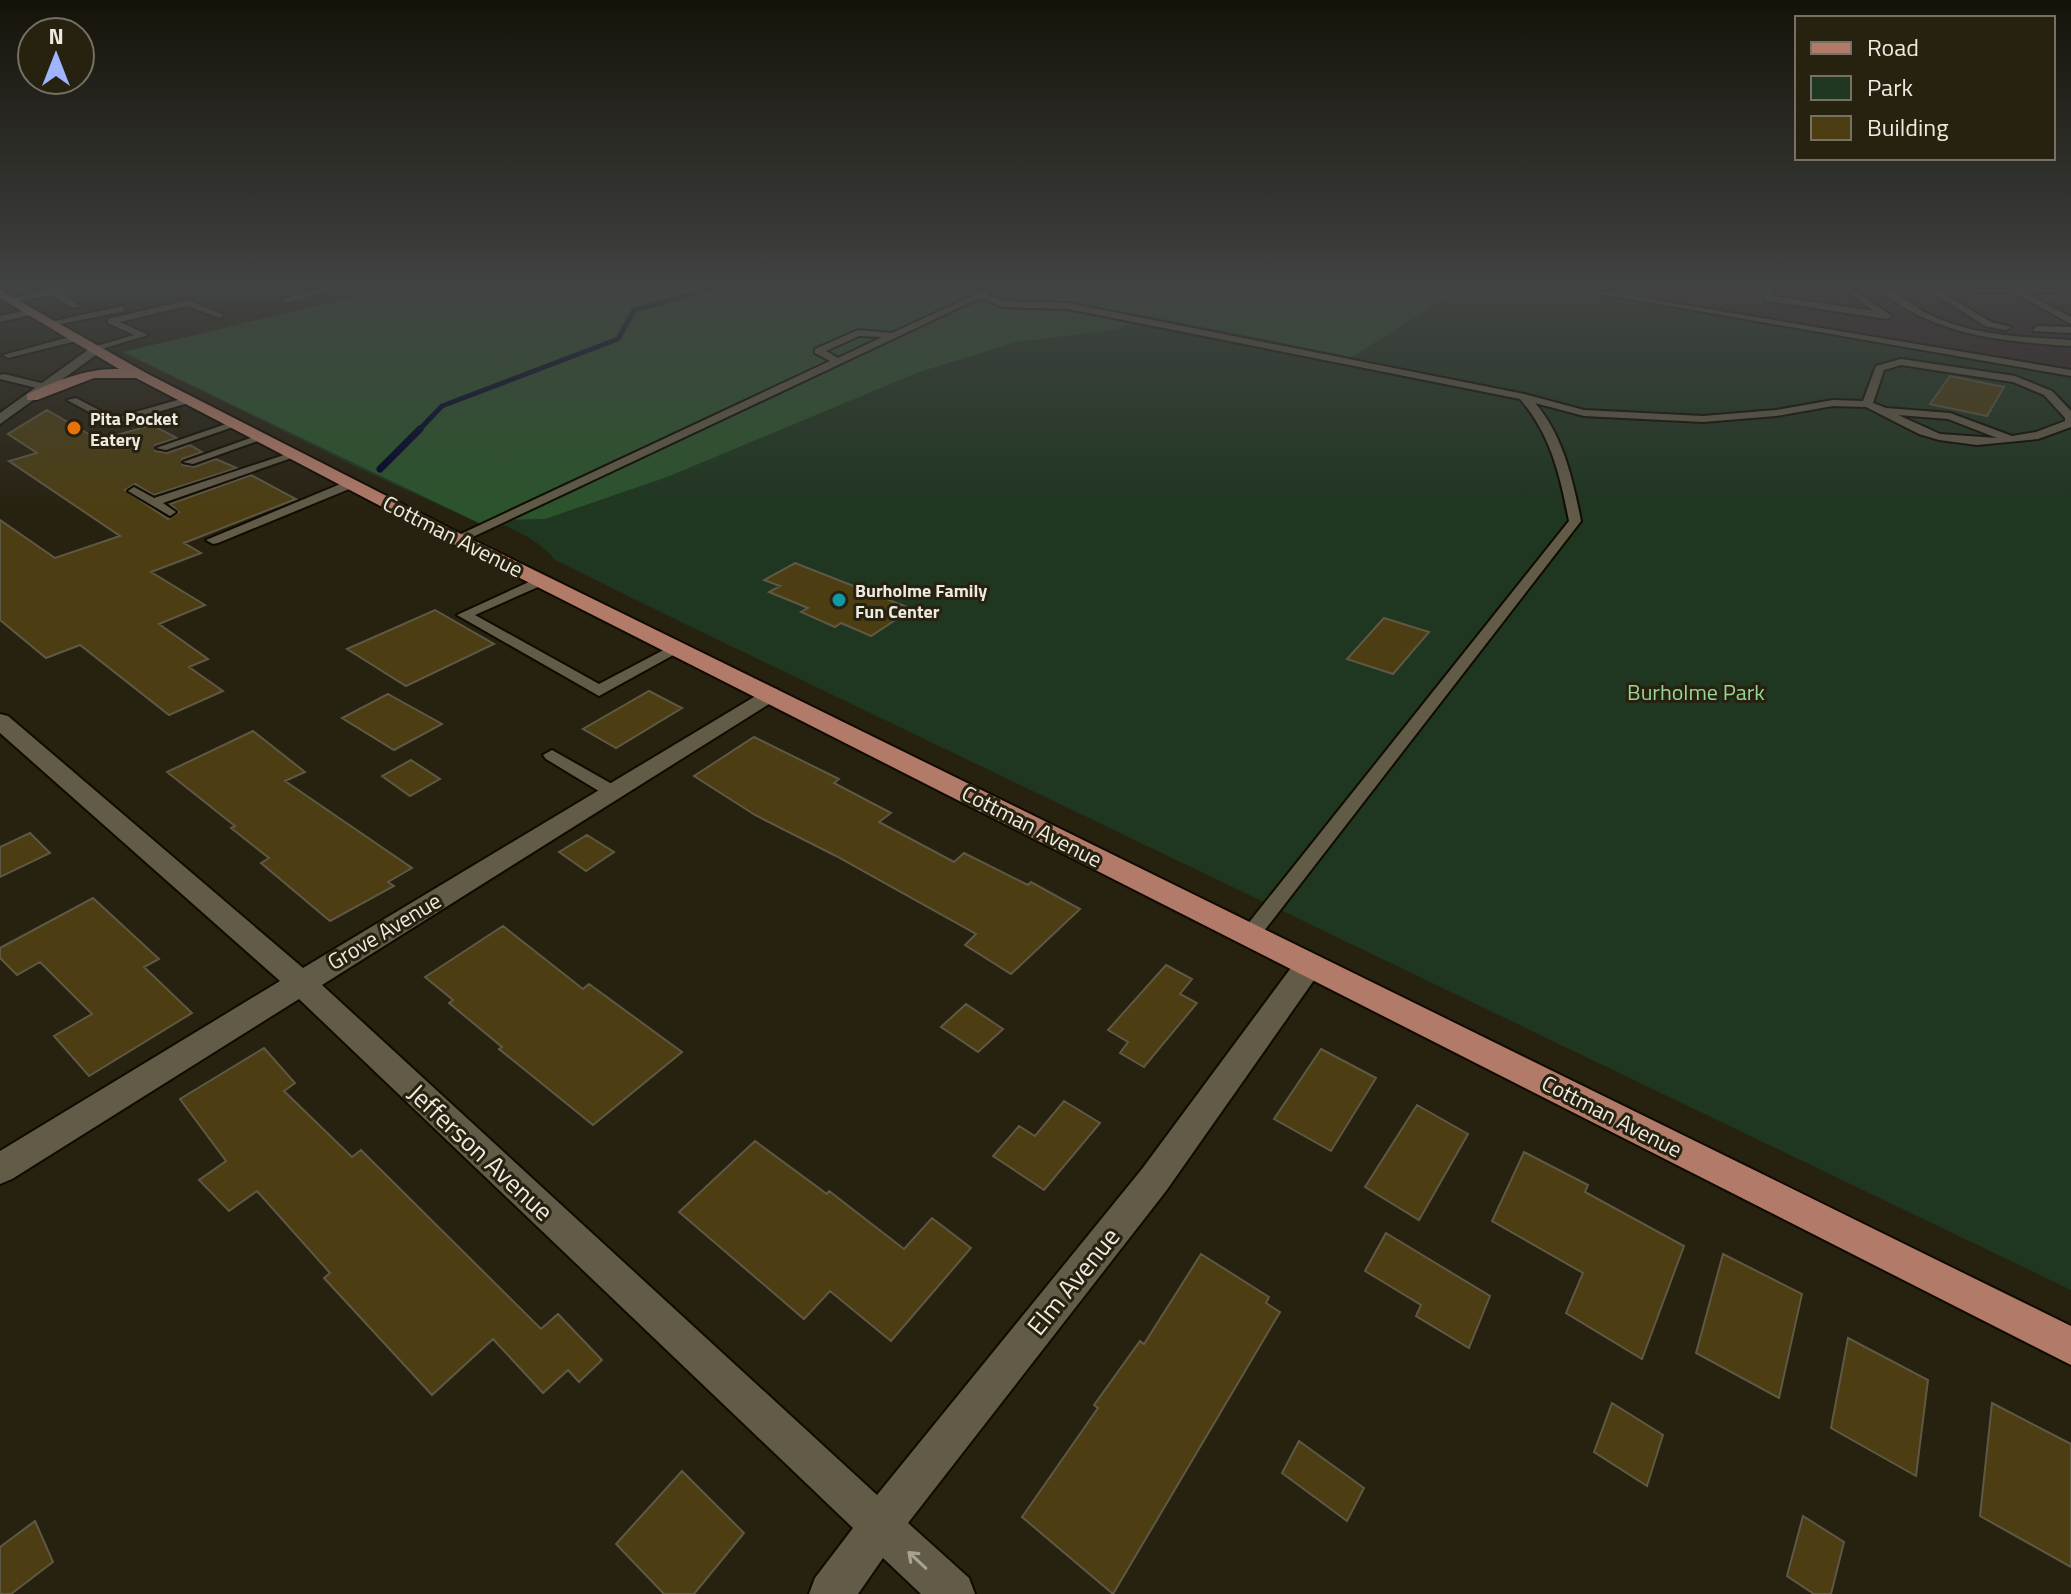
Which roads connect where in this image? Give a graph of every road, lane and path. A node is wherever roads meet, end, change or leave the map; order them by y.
1 (77, 363) edge
2 (120, 363) edge
3 (836, 363) edge
4 (1356, 363) edge
5 (1896, 363) edge
6 (1910, 363) edge
7 (2015, 363) edge
8 (2071, 373) edge
9 (4, 377) dead end
10 (143, 377) junction
11 (45, 387) junction
12 (32, 397) junction
13 (1524, 397) junction
14 (72, 400) dead end
15 (188, 400) junction
16 (1867, 404) junction
17 (1887, 411) junction
18 (1584, 413) junction
19 (2071, 417) edge
20 (0, 420) edge
21 (1545, 421) junction
22 (233, 425) junction
23 (260, 438) junction
24 (2010, 438) junction
25 (162, 448) dead end
26 (294, 455) junction
27 (189, 462) dead end
28 (350, 484) junction
29 (134, 491) dead end
30 (153, 502) junction
31 (170, 512) dead end
32 (457, 539) junction
33 (213, 540) dead end
34 (542, 580) junction
35 (678, 648) junction
36 (769, 694) junction
37 (0, 721) edge
38 (552, 755) dead end
39 (613, 792) junction
40 (1250, 935) junction
41 (1309, 965) junction
42 (300, 982) junction
43 (0, 1169) edge
44 (2071, 1346) edge
45 (881, 1527) junction
46 (831, 1594) edge
47 (953, 1594) edge

1 - 11 street
2 - 10 main road, Cottman Avenue
3 - 32 lane
4 - 13 lane
5 - 16 lane
6 - 19 lane
7 - 8 lane
9 - 11 lane
10 - 12 main road
10 - 15 main road, Cottman Avenue
11 - 12 street
12 - 20 street
13 - 18 lane
13 - 21 lane
14 - 15 lane
15 - 22 main road, Cottman Avenue
16 - 17 lane
16 - 18 lane
17 - 24 lane
17 - 24 lane
18 - 21 lane
19 - 24 lane
21 - 40 lane
22 - 23 main road, Cottman Avenue
22 - 25 lane
23 - 26 main road, Cottman Avenue
23 - 27 lane
26 - 28 main road, Cottman Avenue
26 - 30 lane
28 - 32 main road, Cottman Avenue
28 - 33 lane
29 - 30 lane
30 - 31 lane
32 - 34 main road, Cottman Avenue
34 - 35 main road, Cottman Avenue
34 - 35 lane
35 - 36 main road, Cottman Avenue
36 - 39 street, Grove Avenue
36 - 40 main road, Cottman Avenue
37 - 42 street, Jefferson Avenue
38 - 39 lane
39 - 42 street, Grove Avenue
40 - 41 main road, Cottman Avenue
41 - 44 main road, Cottman Avenue
41 - 45 street, Elm Avenue
42 - 43 street, Grove Avenue
42 - 45 street, Jefferson Avenue
45 - 46 street, Elm Avenue
47 -> 45 street, Jefferson Avenue

